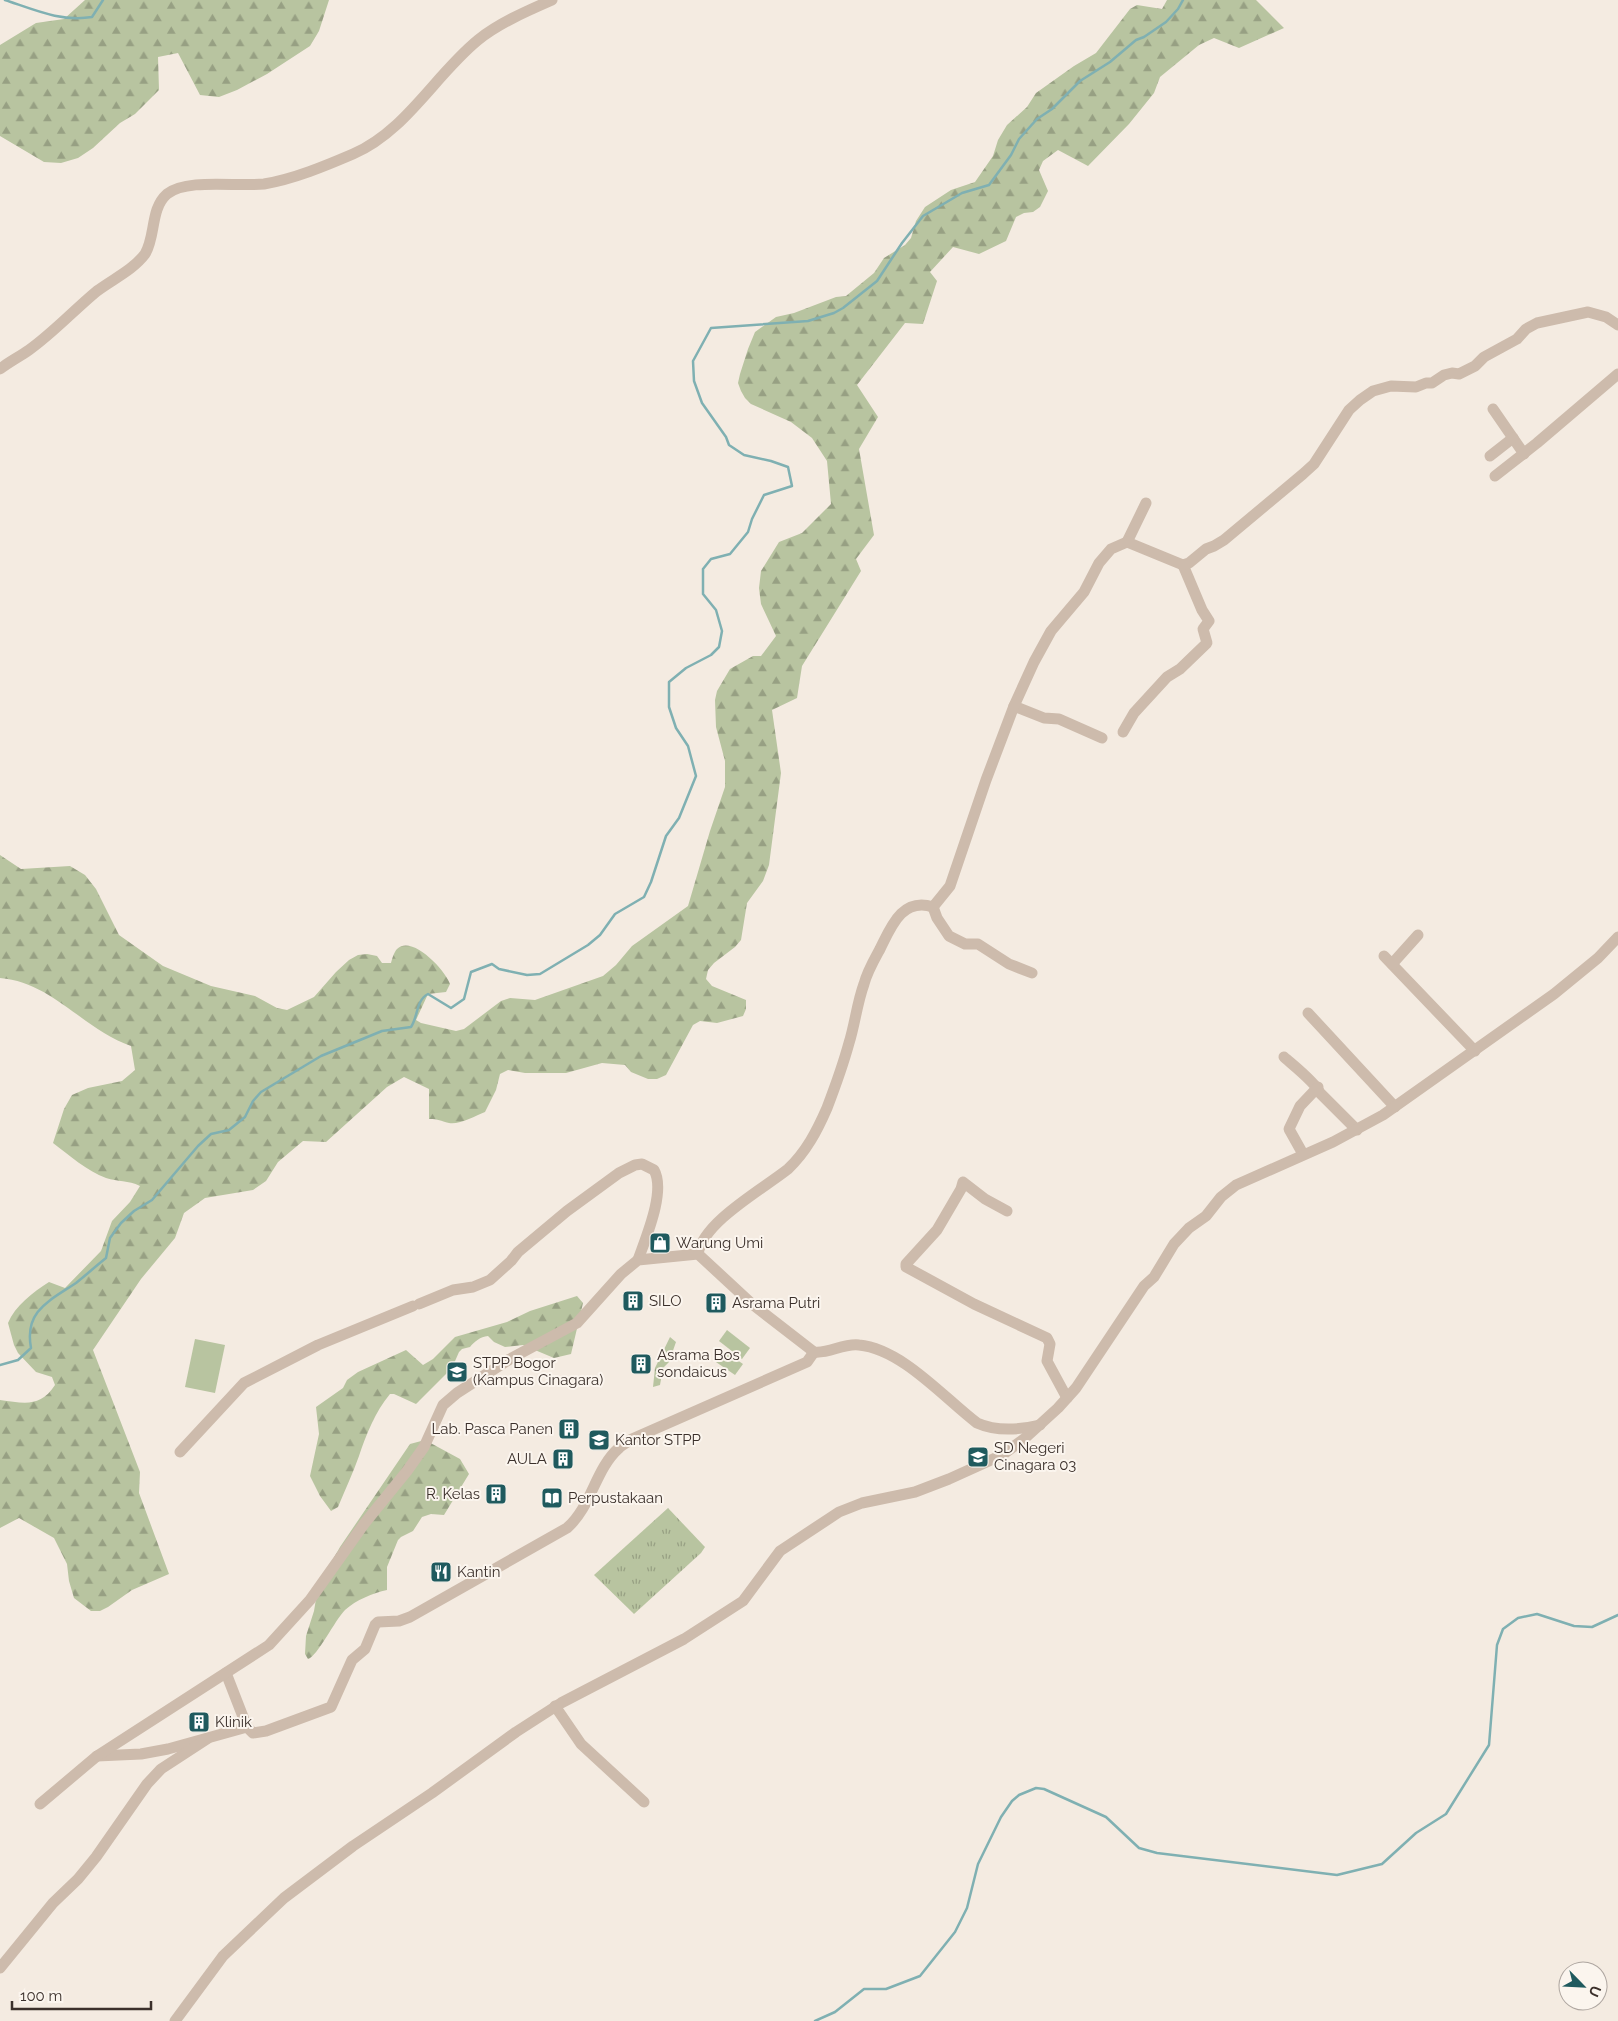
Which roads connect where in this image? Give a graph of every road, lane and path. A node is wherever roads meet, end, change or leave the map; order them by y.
1 (552, 0) edge
2 (1618, 325) edge
3 (0, 369) edge
4 (1618, 374) edge
5 (1493, 409) dead end
6 (1513, 438) junction
7 (1524, 454) junction
8 (1490, 456) dead end
9 (1495, 476) dead end
10 (1146, 503) dead end
11 (1126, 542) junction
12 (1183, 565) junction
13 (1014, 706) junction
14 (1123, 732) dead end
15 (1102, 738) dead end
16 (933, 907) junction
17 (1418, 936) dead end
18 (1618, 937) edge
19 (1384, 956) dead end
20 (1392, 964) junction
21 (1032, 973) dead end
22 (1308, 1013) dead end
23 (1475, 1051) junction
24 (1284, 1057) dead end
25 (1318, 1088) junction
26 (1395, 1108) junction
27 (1357, 1130) junction
28 (1303, 1154) junction
29 (1006, 1211) dead end
30 (698, 1254) junction
31 (638, 1260) junction
32 (814, 1352) junction
33 (1067, 1398) junction
34 (1042, 1424) junction
35 (180, 1452) dead end
36 (226, 1673) junction
37 (555, 1706) junction
38 (247, 1727) junction
39 (207, 1739) junction
40 (97, 1756) junction
41 (644, 1802) dead end
42 (40, 1804) dead end
43 (0, 1968) edge
44 (176, 2021) edge

1 - 3 street
2 - 12 street
4 - 7 street
5 - 6 street
6 - 7 street
6 - 8 street
7 - 9 street
10 - 11 street
11 - 12 street
11 - 13 street
12 - 14 street
13 - 15 street
13 - 16 street
16 - 21 street
16 - 30 street
17 - 20 street
18 - 23 street
19 - 20 street
20 - 23 street
22 - 26 street
23 - 26 street
24 - 25 street
25 - 27 street
25 - 28 street
26 - 27 street
27 - 28 street
28 - 33 street
29 - 33 street
30 - 31 street
30 - 32 street
31 - 35 street
31 - 36 street
32 - 34 street
32 - 38 street
33 - 34 street
34 - 37 street
36 - 38 street
36 - 40 street
37 - 41 street
37 - 44 street
38 - 39 street
39 - 40 street
39 - 43 street
40 - 42 street

